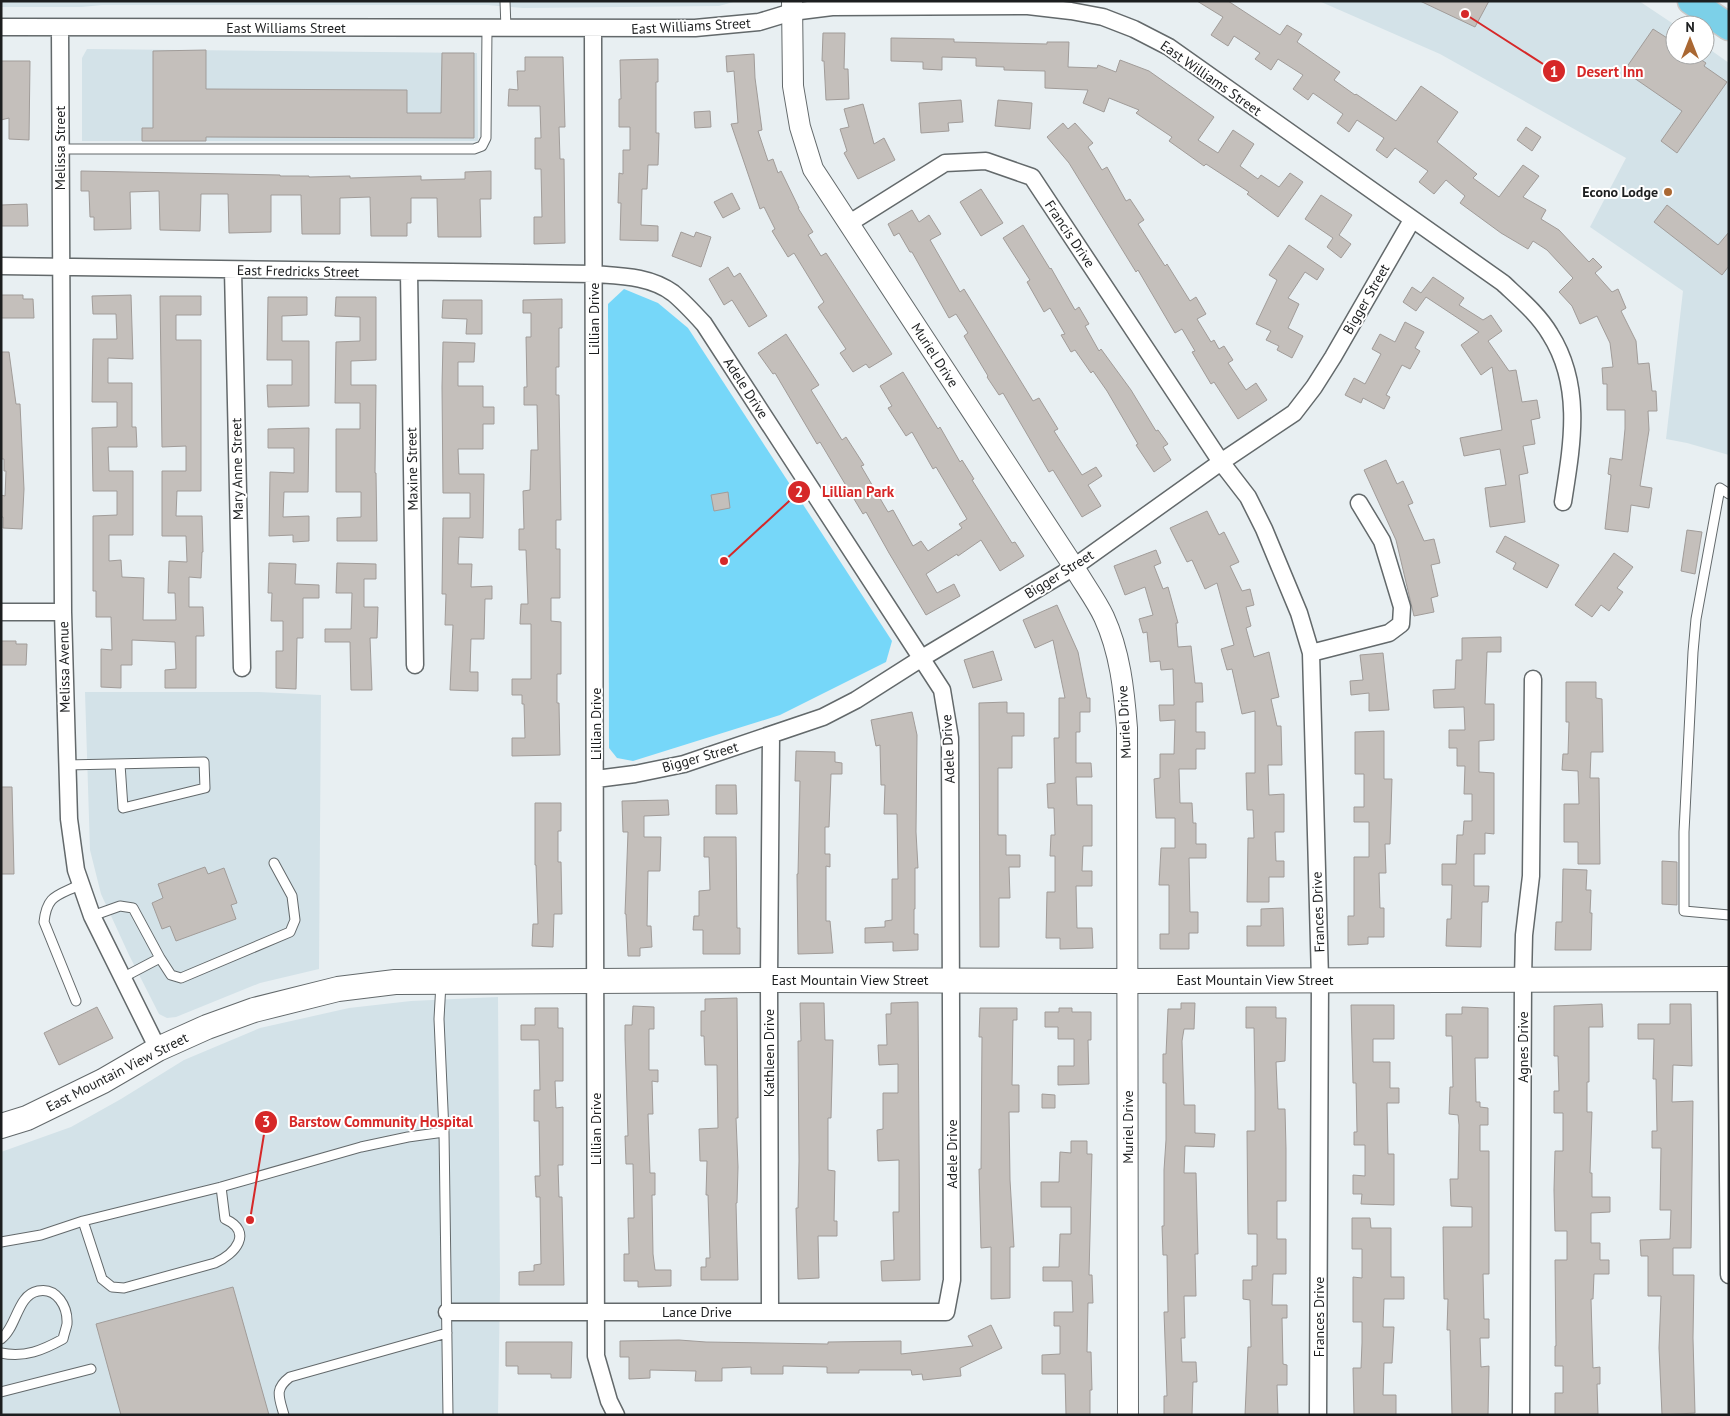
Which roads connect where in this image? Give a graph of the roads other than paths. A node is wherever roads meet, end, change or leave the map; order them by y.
1 (505, 1) edge
2 (1691, 1) edge
3 (792, 7) edge
4 (1729, 27) edge
5 (1, 28) edge
6 (60, 28) junction
7 (487, 29) junction
8 (506, 29) junction
9 (593, 29) junction
10 (60, 149) junction
11 (1412, 220) junction
12 (848, 224) junction
13 (1, 266) edge
14 (60, 267) junction
15 (233, 270) junction
16 (408, 272) junction
17 (594, 274) junction
18 (1221, 462) junction
19 (1729, 494) edge
20 (1563, 502) dead end
21 (1359, 503) dead end
22 (1074, 567) junction
23 (1, 612) edge
24 (63, 612) junction
25 (1311, 653) junction
26 (922, 658) junction
27 (415, 665) dead end
28 (242, 668) dead end
29 (1533, 679) dead end
30 (771, 735) junction
31 (120, 764) junction
32 (66, 765) junction
33 (596, 778) junction
34 (274, 863) dead end
35 (81, 884) junction
36 (92, 916) junction
37 (1729, 916) edge
38 (160, 958) junction
39 (122, 978) junction
40 (1320, 979) junction
41 (1523, 979) junction
42 (1728, 979) edge
43 (596, 980) junction
44 (769, 980) junction
45 (952, 981) junction
46 (1128, 981) junction
47 (441, 982) junction
48 (76, 1001) dead end
49 (158, 1049) junction
50 (1, 1126) edge
51 (444, 1132) junction
52 (221, 1187) junction
53 (83, 1221) junction
54 (1, 1242) edge
55 (1729, 1275) edge
56 (447, 1312) junction
57 (596, 1312) junction
58 (770, 1312) junction
59 (946, 1312) joint
60 (447, 1333) junction
61 (1, 1339) edge
62 (1, 1353) edge
63 (91, 1369) dead end
64 (1, 1392) edge
65 (284, 1415) edge
66 (448, 1415) edge
67 (616, 1415) edge
68 (1128, 1415) edge
69 (1318, 1415) edge
70 (1521, 1415) edge

1 - 8 lane
2 - 4 main road
3 - 9 street, East Williams Street
3 - 11 street, East Williams Street
3 - 12 street, Muriel Drive
5 - 6 street, East Williams Street
6 - 7 street, East Williams Street
6 - 10 street, Melissa Street
7 - 8 street, East Williams Street
7 - 10 lane
8 - 9 street, East Williams Street
9 - 17 street, Lillian Drive
10 - 14 street, Melissa Street
11 - 18 street, Bigger Street
11 - 20 street, East Williams Street
12 - 18 street, Francis Drive
12 - 22 street, Muriel Drive
13 - 14 street, East Fredricks Street
14 - 15 street, East Fredricks Street
14 - 24 street, Melissa Avenue
15 - 16 street, East Fredricks Street
15 - 28 street, Mary Anne Street
16 - 17 street, East Fredricks Street
16 - 27 street, Maxine Street
17 - 26 street, Adele Drive
17 - 33 street, Lillian Drive
18 - 22 street, Bigger Street
18 - 25 street, Frances Drive
19 - 37 lane
21 - 25 street
22 - 26 street, Bigger Street
22 - 46 street, Muriel Drive
23 - 24 street
24 - 32 street, Melissa Avenue
25 - 40 street, Frances Drive
26 - 30 street, Bigger Street
26 - 45 street, Adele Drive
29 - 41 street, Agnes Drive
30 - 33 street, Bigger Street
30 - 44 street, Kathleen Drive
31 - 31 lane
31 - 32 lane
32 - 35 street, Melissa Avenue
33 - 43 street, Lillian Drive
34 - 38 lane
35 - 36 street, Melissa Avenue
35 - 48 lane
36 - 38 lane
36 - 39 street, Melissa Avenue
38 - 39 lane
39 - 49 street, Melissa Avenue
40 - 41 main road, East Mountain View Street
40 - 46 main road, East Mountain View Street
40 - 69 street, Frances Drive
41 - 42 main road, East Mountain View Street
41 - 70 street, Agnes Drive
42 - 55 street
43 - 44 main road, East Mountain View Street
43 - 47 main road, East Mountain View Street
43 - 57 street, Lillian Drive
44 - 45 main road, East Mountain View Street
44 - 58 street, Kathleen Drive
45 - 46 main road, East Mountain View Street
45 - 59 street, Adele Drive
46 - 68 street, Muriel Drive
47 - 49 main road, East Mountain View Street
47 - 51 lane
49 - 50 main road, East Mountain View Street
51 - 52 lane
51 - 56 lane
52 - 53 lane
52 - 53 lane
53 - 54 lane
56 - 57 street, Lance Drive
56 - 60 lane
57 - 58 street, Lance Drive
57 - 67 street, Lillian Drive
58 - 59 street, Lance Drive
60 - 65 lane
60 - 66 lane
61 - 62 lane
63 - 64 lane

